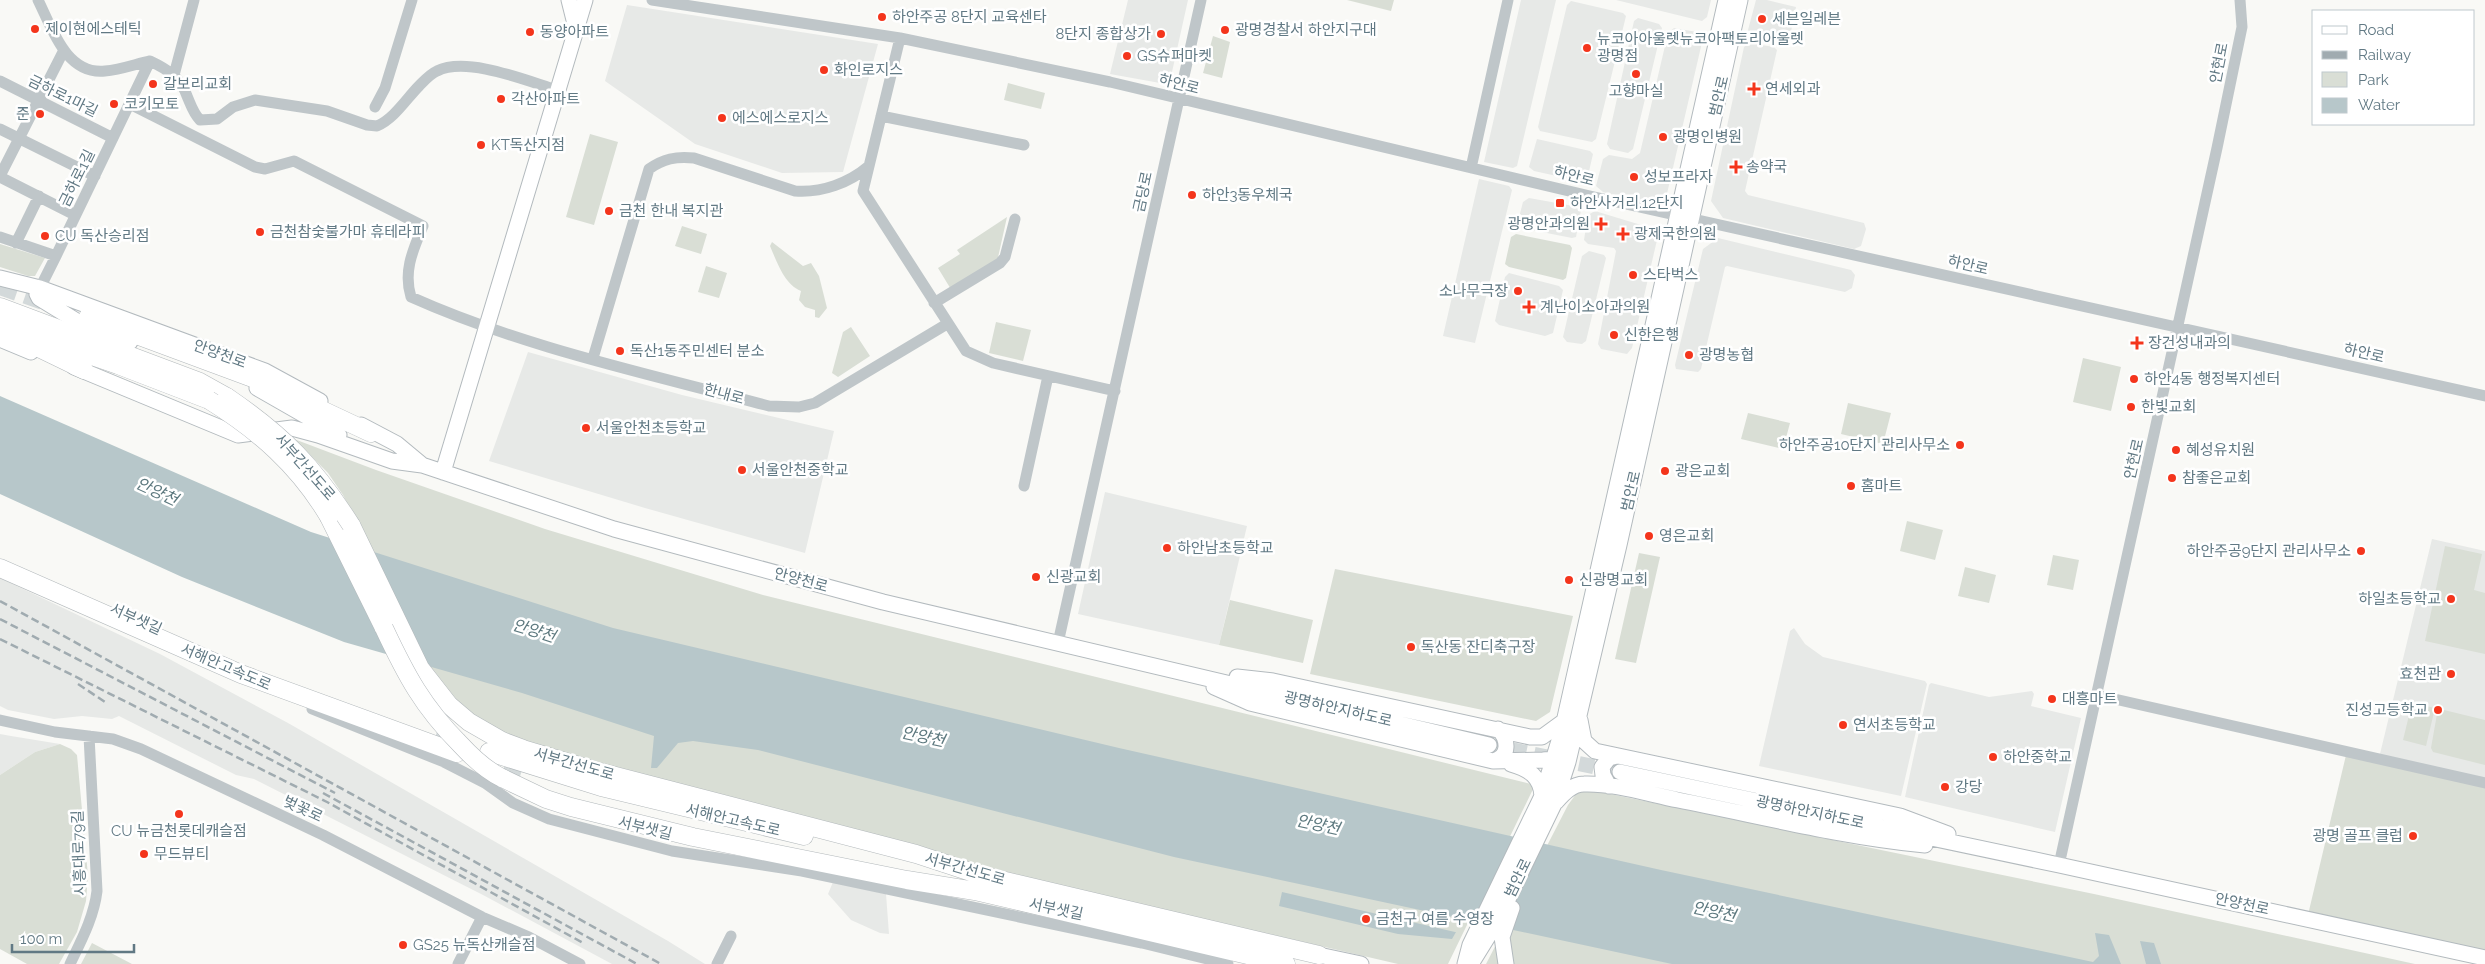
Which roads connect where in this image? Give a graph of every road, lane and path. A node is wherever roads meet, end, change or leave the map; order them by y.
1 (38, 0) edge
2 (194, 0) edge
3 (412, 0) edge
4 (569, 0) edge
5 (585, 0) edge
6 (652, 0) edge
7 (1201, 0) edge
8 (1508, 0) edge
9 (1726, 0) edge
10 (1740, 0) edge
11 (2240, 0) edge
12 (576, 28) junction
13 (900, 38) junction
14 (64, 50) junction
15 (150, 61) junction
16 (174, 75) junction
17 (0, 81) edge
18 (557, 90) junction
19 (1179, 99) junction
20 (38, 101) junction
21 (130, 104) junction
22 (375, 107) dead end
23 (882, 116) junction
24 (0, 129) edge
25 (19, 138) junction
26 (113, 138) junction
27 (1024, 145) dead end
28 (869, 166) junction
29 (1471, 168) junction
30 (95, 176) junction
31 (0, 177) edge
32 (39, 196) junction
33 (75, 215) junction
34 (1684, 217) junction
35 (1015, 219) dead end
36 (0, 238) edge
37 (16, 243) junction
38 (56, 256) junction
39 (0, 278) edge
40 (40, 288) junction
41 (0, 299) edge
42 (934, 303) junction
43 (0, 308) edge
44 (0, 316) edge
45 (88, 317) dead end
46 (0, 324) edge
47 (946, 324) junction
48 (2179, 327) junction
49 (0, 328) edge
50 (486, 328) junction
51 (50, 333) junction
52 (0, 339) edge
53 (593, 358) junction
54 (84, 370) junction
55 (1048, 376) junction
56 (1115, 391) junction
57 (2485, 396) edge
58 (371, 433) junction
59 (367, 451) junction
60 (422, 465) junction
61 (443, 472) junction
62 (1024, 486) dead end
63 (0, 556) edge
64 (0, 568) edge
65 (90, 615) dead end
66 (1058, 642) junction
67 (244, 670) junction
68 (1186, 674) junction
69 (2097, 694) junction
70 (1579, 710) junction
71 (0, 720) edge
72 (1564, 721) junction
73 (1498, 729) junction
74 (436, 735) tunnel mouth
75 (89, 736) junction
76 (1489, 745) tunnel mouth
77 (489, 752) dead end
78 (456, 753) dead end
79 (1617, 756) junction
80 (1560, 758) junction
81 (1497, 761) junction
82 (1620, 772) tunnel mouth
83 (524, 775) tunnel mouth
84 (2485, 782) edge
85 (1608, 786) junction
86 (1549, 799) junction
87 (1999, 852) junction
88 (2060, 865) junction
89 (1517, 880) junction
90 (978, 883) junction
91 (482, 917) junction
92 (731, 936) dead end
93 (1476, 947) junction
94 (1320, 955) joint
95 (2485, 958) edge
96 (70, 964) edge
97 (458, 964) edge
98 (580, 964) edge
99 (717, 964) edge
100 (1228, 964) edge
101 (1286, 964) edge
102 (1361, 964) edge
103 (1458, 964) edge
104 (1465, 964) edge
105 (1471, 964) edge
106 (1476, 964) edge
107 (1506, 964) edge

1 - 14 street
2 - 16 street
3 - 22 street
4 - 12 main road
5 - 12 main road
6 - 13 street, 하안로
7 - 19 street, 금당로
8 - 29 street
9 - 34 main road, 범안로
10 - 34 main road, 범안로
11 - 48 street, 안현로
12 - 18 main road
13 - 19 street, 하안로
13 - 23 street
14 - 15 street
14 - 20 street
15 - 16 street
15 - 21 street, 금하로1길
16 - 18 street
17 - 20 street, 금하로1마길
18 - 50 main road
19 - 29 street, 하안로
19 - 56 street, 금당로
20 - 25 street
20 - 26 street, 금하로1마길
21 - 26 street, 금하로1길
21 - 50 street, 한내로
23 - 27 street
23 - 28 street
24 - 25 street
25 - 30 street
25 - 31 street
26 - 30 street, 금하로1길
28 - 42 street
28 - 53 street
29 - 34 street, 하안로
30 - 33 street, 금하로1길
31 - 32 street
32 - 33 street
32 - 37 street
33 - 38 street, 금하로1길
34 - 48 street, 하안로
34 - 70 main road, 범안로
34 - 72 main road, 범안로
35 - 42 street
36 - 37 street
37 - 38 street
38 - 40 street, 금하로1길
39 - 40 main road, 안양천로
40 - 58 main road, 안양천로
40 - 59 main road
41 - 51 highway
42 - 47 street
43 - 51 highway, 서부간선도로
44 - 51 highway
45 - 58 highway
46 - 51 highway, 서부간선도로
47 - 53 street, 한내로
47 - 55 street
48 - 57 street, 하안로
48 - 69 street, 안현로
49 - 54 highway
50 - 53 street, 한내로
50 - 61 main road
51 - 90 highway, 서부간선도로, bridge
51 - 90 highway, 서부간선도로, bridge
52 - 54 main road, 안양천로
54 - 59 main road, 안양천로
55 - 56 street
55 - 62 street
56 - 66 street, 금당로
58 - 60 main road, 안양천로
59 - 60 main road, 안양천로
60 - 61 main road, 안양천로
61 - 66 main road, 안양천로
63 - 67 highway, 서해안고속도로
64 - 67 highway, 서해안고속도로
65 - 100 street, 서부샛길
66 - 68 main road, 안양천로
67 - 74 highway, 서해안고속도로
67 - 78 highway, 서해안고속도로
68 - 73 main road
68 - 76 main road, 광명하안지하도로
68 - 81 main road
69 - 84 street
69 - 88 street, 안현로
70 - 79 main road
70 - 80 main road, 범안로
71 - 75 street, 벚꽃로
72 - 73 main road
72 - 80 main road, 범안로
73 - 80 main road
73 - 81 main road
75 - 91 street, 벚꽃로
75 - 96 street, 시흥대로79길
77 - 90 highway, 서해안고속도로
79 - 80 main road
79 - 85 main road
79 - 87 main road
80 - 81 main road
80 - 85 main road
80 - 86 main road, 범안로
80 - 86 main road, 범안로
81 - 86 main road
82 - 87 main road, 광명하안지하도로
83 - 90 highway, 서해안고속도로
85 - 86 main road
85 - 87 main road
86 - 89 main road, 범안로
86 - 93 main road, 범안로
87 - 88 main road, 안양천로
88 - 95 main road, 안양천로
89 - 93 main road, 범안로
89 - 107 main road
90 - 94 highway, 서부간선도로
90 - 101 highway, 서부간선도로
91 - 97 street
91 - 98 street, 벚꽃로
92 - 99 street
93 - 103 main road
93 - 104 main road, 범안로
93 - 105 main road, 범안로
93 - 106 main road
94 - 102 main road

